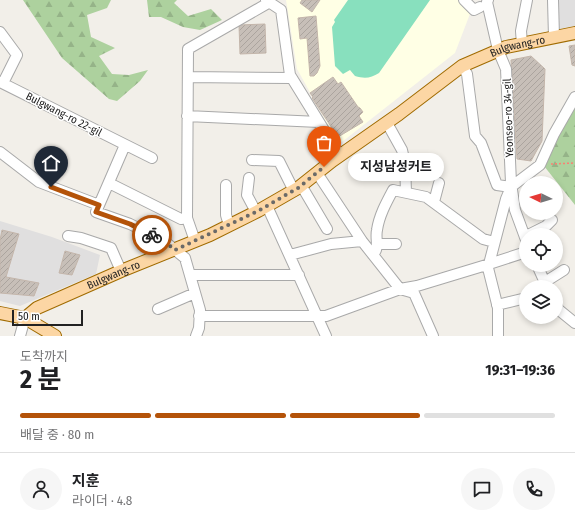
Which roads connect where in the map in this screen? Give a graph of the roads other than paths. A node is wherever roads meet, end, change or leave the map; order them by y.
1 (464, 0) edge
2 (527, 0) edge
3 (553, 0) edge
4 (268, 1) edge
5 (483, 2) edge
6 (0, 32) edge
7 (575, 33) edge
8 (554, 37) junction
9 (522, 44) junction
10 (498, 50) junction
11 (462, 66) junction
12 (188, 77) junction
13 (292, 78) junction
14 (2, 82) edge
15 (575, 97) edge
16 (187, 116) junction
17 (319, 122) junction
18 (387, 123) junction
19 (125, 145) junction
20 (0, 152) edge
21 (340, 156) junction
22 (152, 158) dead end
23 (252, 160) dead end
24 (317, 173) junction
25 (249, 178) dead end
26 (109, 182) junction
27 (439, 183) dead end
28 (226, 185) dead end
29 (511, 187) junction
30 (298, 188) junction
31 (406, 192) junction
32 (434, 202) junction
33 (99, 205) junction
34 (267, 206) junction
35 (256, 212) junction
36 (187, 218) junction
37 (552, 220) dead end
38 (229, 225) junction
39 (522, 228) edge
40 (542, 228) edge
41 (327, 229) dead end
42 (68, 236) dead end
43 (195, 241) junction
44 (362, 241) junction
45 (494, 242) junction
46 (377, 244) junction
47 (396, 244) dead end
48 (175, 250) junction
49 (519, 254) edge
50 (290, 255) junction
51 (373, 255) junction
52 (489, 264) junction
53 (564, 270) dead end
54 (121, 271) junction
55 (190, 275) junction
56 (299, 275) junction
57 (551, 280) edge
58 (400, 289) junction
59 (195, 294) junction
60 (519, 300) edge
61 (497, 305) junction
62 (158, 309) dead end
63 (563, 313) edge
64 (0, 314) edge
65 (317, 315) junction
66 (200, 316) junction
67 (25, 318) junction
68 (575, 323) edge
69 (20, 336) edge
70 (55, 336) edge
71 (196, 336) edge
72 (326, 336) edge
73 (433, 336) edge
74 (498, 336) edge

1 - 5 street
2 - 9 street
3 - 8 street
4 - 12 street
4 - 13 street
5 - 10 street, Yeonseo-ro 34-gil
6 - 14 street, Bulgwang-ro 22-gil
7 - 8 main road, Bulgwang-ro
8 - 9 main road, Bulgwang-ro
9 - 10 main road, Bulgwang-ro
10 - 11 main road, Bulgwang-ro
10 - 29 street, Yeonseo-ro 34-gil
11 - 18 main road, Bulgwang-ro
11 - 29 street
12 - 13 street
12 - 16 street
13 - 17 street
14 - 19 street, Bulgwang-ro 22-gil
15 - 29 street
16 - 17 street
16 - 36 street
17 - 21 street
18 - 21 main road, Bulgwang-ro
18 - 31 street
19 - 22 street, Bulgwang-ro 22-gil
19 - 26 street
20 - 33 street
21 - 24 main road, Bulgwang-ro
23 - 30 street
24 - 30 main road, Bulgwang-ro
24 - 44 street
25 - 35 street
26 - 33 street
26 - 36 street
27 - 32 street
28 - 38 street
29 - 39 street, Yeonseo-ro 34-gil
29 - 45 street
30 - 34 main road, Bulgwang-ro
30 - 41 street
31 - 32 street
31 - 46 street
32 - 45 street
33 - 48 street
34 - 35 main road, Bulgwang-ro
34 - 50 street
35 - 38 main road, Bulgwang-ro
36 - 43 street
37 - 40 street
38 - 43 main road, Bulgwang-ro
42 - 54 street
43 - 48 main road, Bulgwang-ro
44 - 50 street
44 - 51 street
45 - 52 street
46 - 47 street
46 - 51 street
48 - 54 main road, Bulgwang-ro
48 - 55 street
49 - 52 street
50 - 56 street
51 - 58 street
52 - 58 street
52 - 61 street
53 - 57 street
54 - 67 main road, Bulgwang-ro
55 - 56 street
55 - 59 street
56 - 65 street
58 - 65 street
58 - 73 street
59 - 62 street
59 - 66 street
60 - 61 street
61 - 74 street
63 - 68 street
64 - 67 main road
65 - 66 street
65 - 72 street
66 - 71 street
67 - 69 street
67 - 70 main road

